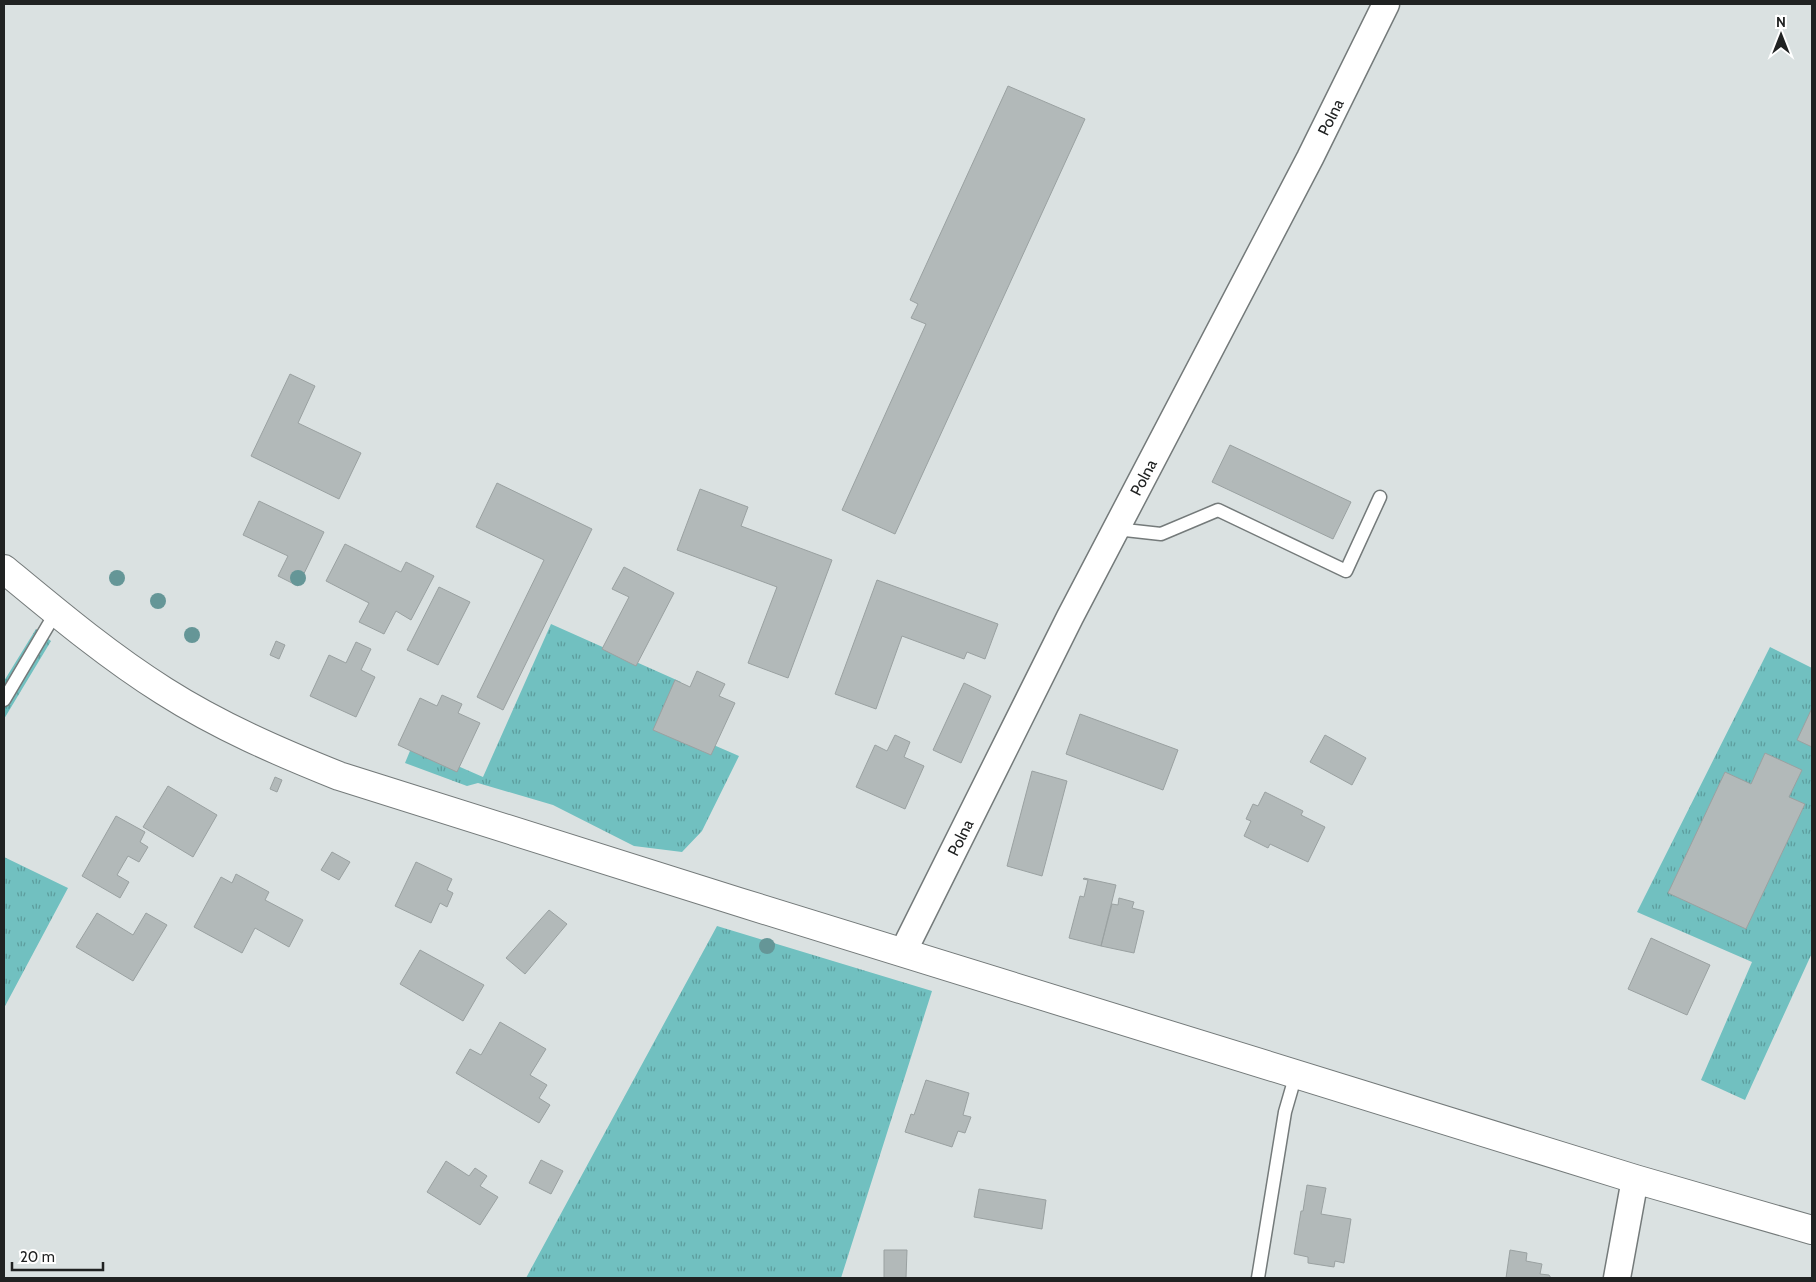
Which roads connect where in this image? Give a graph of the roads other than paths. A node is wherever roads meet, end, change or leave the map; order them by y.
1 (1386, 4) edge
2 (1380, 497) dead end
3 (1116, 529) junction
4 (4, 569) edge
5 (56, 612) junction
6 (4, 700) edge
7 (903, 952) junction
8 (1296, 1074) junction
9 (1635, 1179) junction
10 (1812, 1230) edge
11 (1258, 1278) edge
12 (1617, 1278) edge

1 - 3 street, Polna
2 - 3 lane
3 - 7 street, Polna
4 - 5 street
5 - 6 lane
5 - 7 street
7 - 8 street
8 - 9 street
8 - 11 lane
9 - 10 street
9 - 12 street

